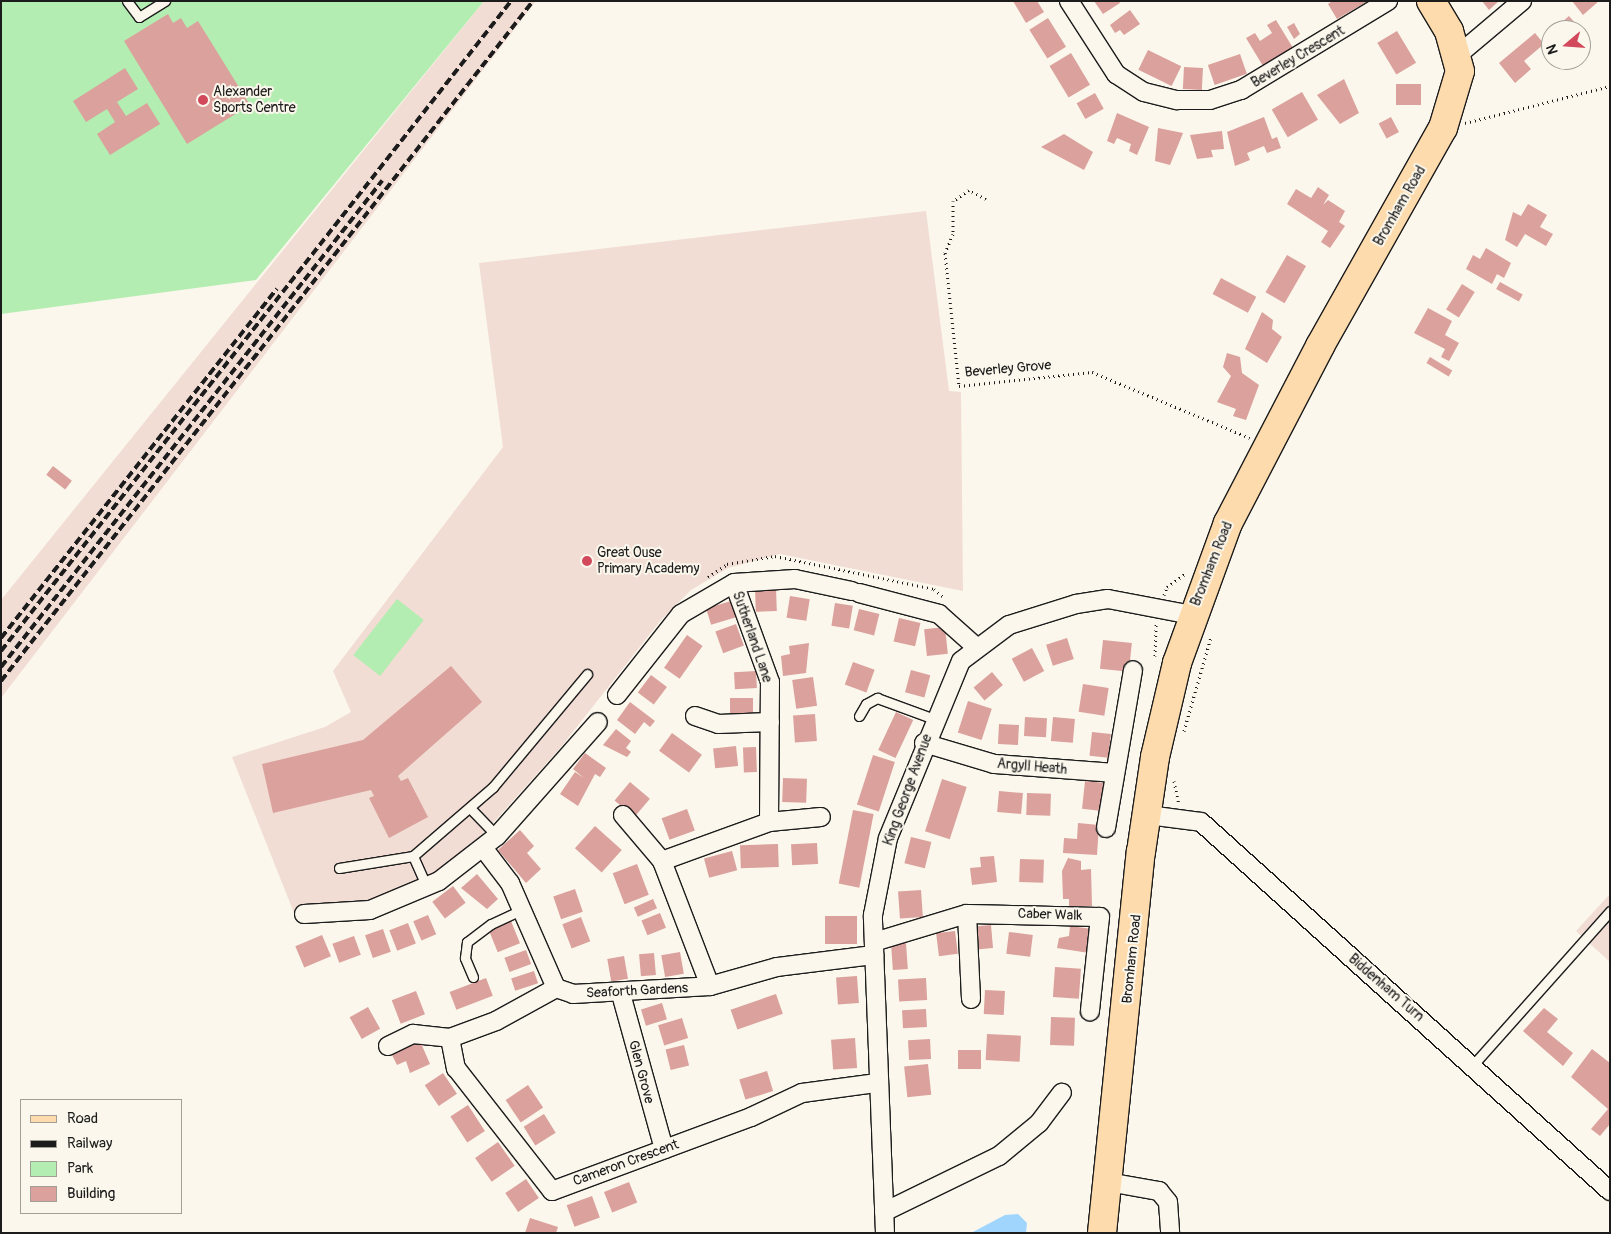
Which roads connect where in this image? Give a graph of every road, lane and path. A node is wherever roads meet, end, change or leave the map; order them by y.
1 (127, 1) edge
2 (165, 1) edge
3 (1069, 1) edge
4 (1388, 1) edge
5 (1431, 1) edge
6 (1522, 1) edge
7 (1458, 55) junction
8 (1610, 86) edge
9 (1443, 128) junction
10 (986, 199) dead end
11 (1268, 446) junction
12 (706, 579) dead end
13 (734, 583) junction
14 (947, 600) dead end
15 (1203, 621) junction
16 (976, 647) junction
17 (1133, 670) dead end
18 (587, 674) dead end
19 (617, 695) dead end
20 (695, 716) dead end
21 (859, 716) dead end
22 (934, 719) junction
23 (598, 722) dead end
24 (770, 722) junction
25 (1181, 738) dead end
26 (924, 744) junction
27 (1113, 773) junction
28 (1174, 774) dead end
29 (1178, 804) dead end
30 (470, 808) junction
31 (622, 815) dead end
32 (1148, 815) junction
33 (821, 817) dead end
34 (769, 822) junction
35 (1106, 828) dead end
36 (497, 836) junction
37 (484, 849) junction
38 (413, 856) junction
39 (662, 861) junction
40 (339, 868) dead end
41 (428, 888) junction
42 (523, 909) junction
43 (1610, 911) edge
44 (304, 914) dead end
45 (967, 914) junction
46 (874, 948) junction
47 (473, 977) dead end
48 (710, 986) junction
49 (556, 988) junction
50 (621, 994) junction
51 (971, 999) dead end
52 (1090, 1010) dead end
53 (450, 1038) junction
54 (388, 1046) dead end
55 (1473, 1065) junction
56 (877, 1083) junction
57 (1062, 1093) dead end
58 (664, 1149) junction
59 (1108, 1182) junction
60 (1610, 1191) edge
61 (884, 1212) junction
62 (885, 1233) edge
63 (1102, 1233) edge
64 (1170, 1233) edge

1 - 2 lane
3 - 4 street, Beverley Crescent
5 - 7 main road, Bromham Road
6 - 7 street
7 - 9 main road, Bromham Road
8 - 9 path
9 - 11 main road, Bromham Road
10 - 11 path, Beverley Grove
11 - 15 main road, Bromham Road
12 - 14 path
13 - 16 street, Sutherland Lane
13 - 19 street, Sutherland Lane
13 - 24 street, Sutherland Lane
15 - 16 street, King George Avenue
15 - 25 path
15 - 32 main road, Bromham Road
16 - 22 street, King George Avenue
17 - 27 street
18 - 30 lane
20 - 24 street
21 - 22 lane
22 - 26 street, King George Avenue
23 - 36 street
24 - 34 street, Sutherland Lane
26 - 27 street, Argyll Heath
26 - 46 street, King George Avenue
27 - 35 street
28 - 29 path
30 - 36 lane
30 - 38 lane
31 - 39 street
32 - 55 street, Biddenham Turn
32 - 59 main road, Bromham Road
33 - 34 street
34 - 39 street
36 - 37 street
37 - 41 street
37 - 42 street
38 - 40 lane
38 - 41 lane
39 - 48 street
41 - 44 street
42 - 47 lane
42 - 49 street
43 - 55 lane
45 - 46 street, Caber Walk
45 - 51 street
45 - 52 street, Caber Walk
46 - 48 street, Seaforth Gardens
46 - 56 street, King George Avenue
48 - 50 street, Seaforth Gardens
49 - 50 street, Seaforth Gardens
49 - 53 street
50 - 58 street, Glen Grove
53 - 54 street
53 - 58 street, Cameron Crescent
55 - 60 street, Biddenham Turn
56 - 58 street, Cameron Crescent
56 - 61 street, King George Avenue
57 - 61 street
59 - 63 main road, Bromham Road
59 - 64 street
61 - 62 street, King George Avenue

